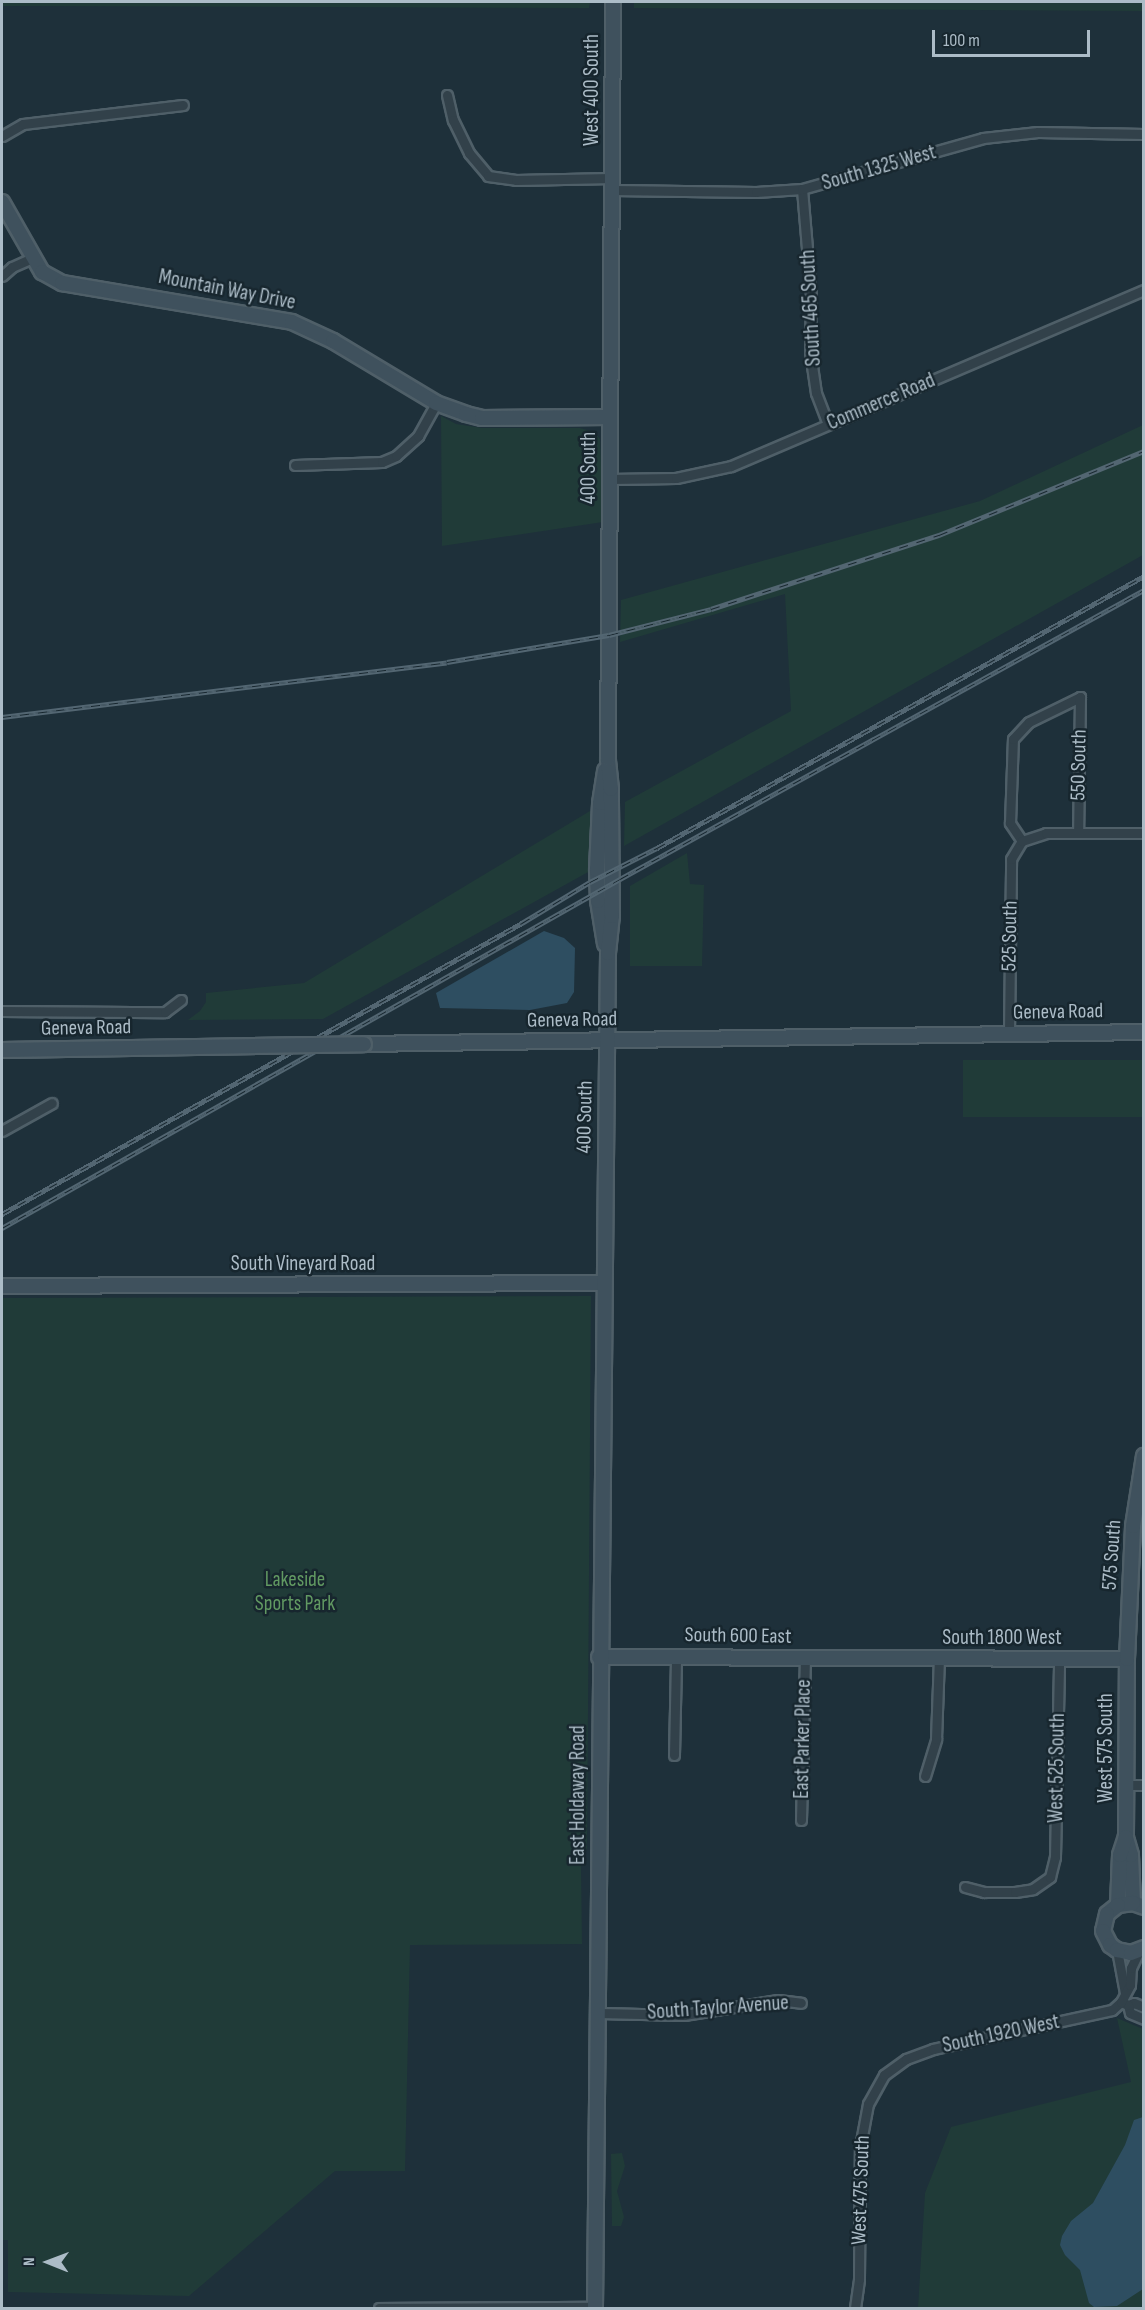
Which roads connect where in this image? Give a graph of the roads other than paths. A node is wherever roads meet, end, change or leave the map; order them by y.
1 (613, 2) edge
2 (447, 95) dead end
3 (183, 105) dead end
4 (1143, 134) edge
5 (2, 136) edge
6 (613, 184) junction
7 (802, 189) junction
8 (2, 202) edge
9 (32, 258) junction
10 (2, 276) edge
11 (1143, 290) edge
12 (436, 403) junction
13 (610, 417) junction
14 (828, 424) junction
15 (295, 465) dead end
16 (610, 479) junction
17 (1078, 832) junction
18 (1143, 833) edge
19 (1022, 840) junction
20 (181, 1000) dead end
21 (2, 1011) edge
22 (1143, 1032) edge
23 (1009, 1033) junction
24 (607, 1041) junction
25 (2, 1050) edge
26 (52, 1103) dead end
27 (2, 1131) edge
28 (604, 1282) junction
29 (2, 1286) edge
30 (1143, 1456) edge
31 (676, 1656) junction
32 (599, 1657) junction
33 (805, 1659) junction
34 (876, 1659) joint
35 (939, 1659) junction
36 (1059, 1659) junction
37 (1127, 1659) junction
38 (674, 1755) dead end
39 (925, 1776) dead end
40 (1127, 1785) junction
41 (1143, 1785) edge
42 (801, 1820) dead end
43 (1126, 1837) junction
44 (965, 1887) dead end
45 (1118, 1905) junction
46 (1138, 1905) edge
47 (1141, 1949) edge
48 (1117, 1950) junction
49 (1125, 2000) junction
50 (801, 2003) dead end
51 (1143, 2007) edge
52 (599, 2013) junction
53 (1143, 2019) edge
54 (884, 2075) joint
55 (379, 2308) edge
56 (595, 2308) edge
57 (855, 2308) edge

1 - 6 street, West 400 South
2 - 6 street, South 1325 West
3 - 5 street
4 - 7 street, South 1325 West
6 - 7 street, South 1325 West
6 - 13 street, 400 South
7 - 14 street, South 465 South
8 - 9 street, Mountain Way Drive
9 - 10 street
9 - 12 street, Mountain Way Drive
11 - 14 street, Commerce Road
12 - 13 street, Mountain Way Drive
12 - 15 street
13 - 16 street, 400 South
14 - 16 street, Commerce Road
16 - 24 street, 400 South
17 - 18 street
17 - 19 street
17 - 19 street, 550 South
19 - 23 street, 525 South
20 - 21 street
22 - 23 street, Geneva Road
23 - 24 street, Geneva Road
24 - 25 street, Geneva Road, bridge
24 - 28 street, 400 South
26 - 27 street
28 - 29 street, South Vineyard Road
28 - 32 street, East Holdaway Road
30 - 37 street, 575 South
31 - 32 street, South 600 East
31 - 33 street, South 600 East
31 - 38 street
32 - 52 street, East Holdaway Road
33 - 34 street, South 600 East
33 - 42 street, East Parker Place
34 - 35 street, South 1800 West
35 - 36 street, South 1800 West
35 - 39 street
36 - 37 street, South 1800 West
36 - 44 street, West 525 South
37 - 40 street, West 575 South
40 - 41 street
40 - 43 street, West 575 South
43 - 45 street, West 575 South
43 - 46 street, West 575 South
45 - 46 street
45 - 48 street
47 - 48 street
47 - 49 street
48 - 49 street
49 - 51 street
49 - 53 street
49 - 54 street, South 1920 West
50 - 52 street, South Taylor Avenue
52 - 56 street, East Holdaway Road
54 - 57 street, West 475 South
55 - 56 street

